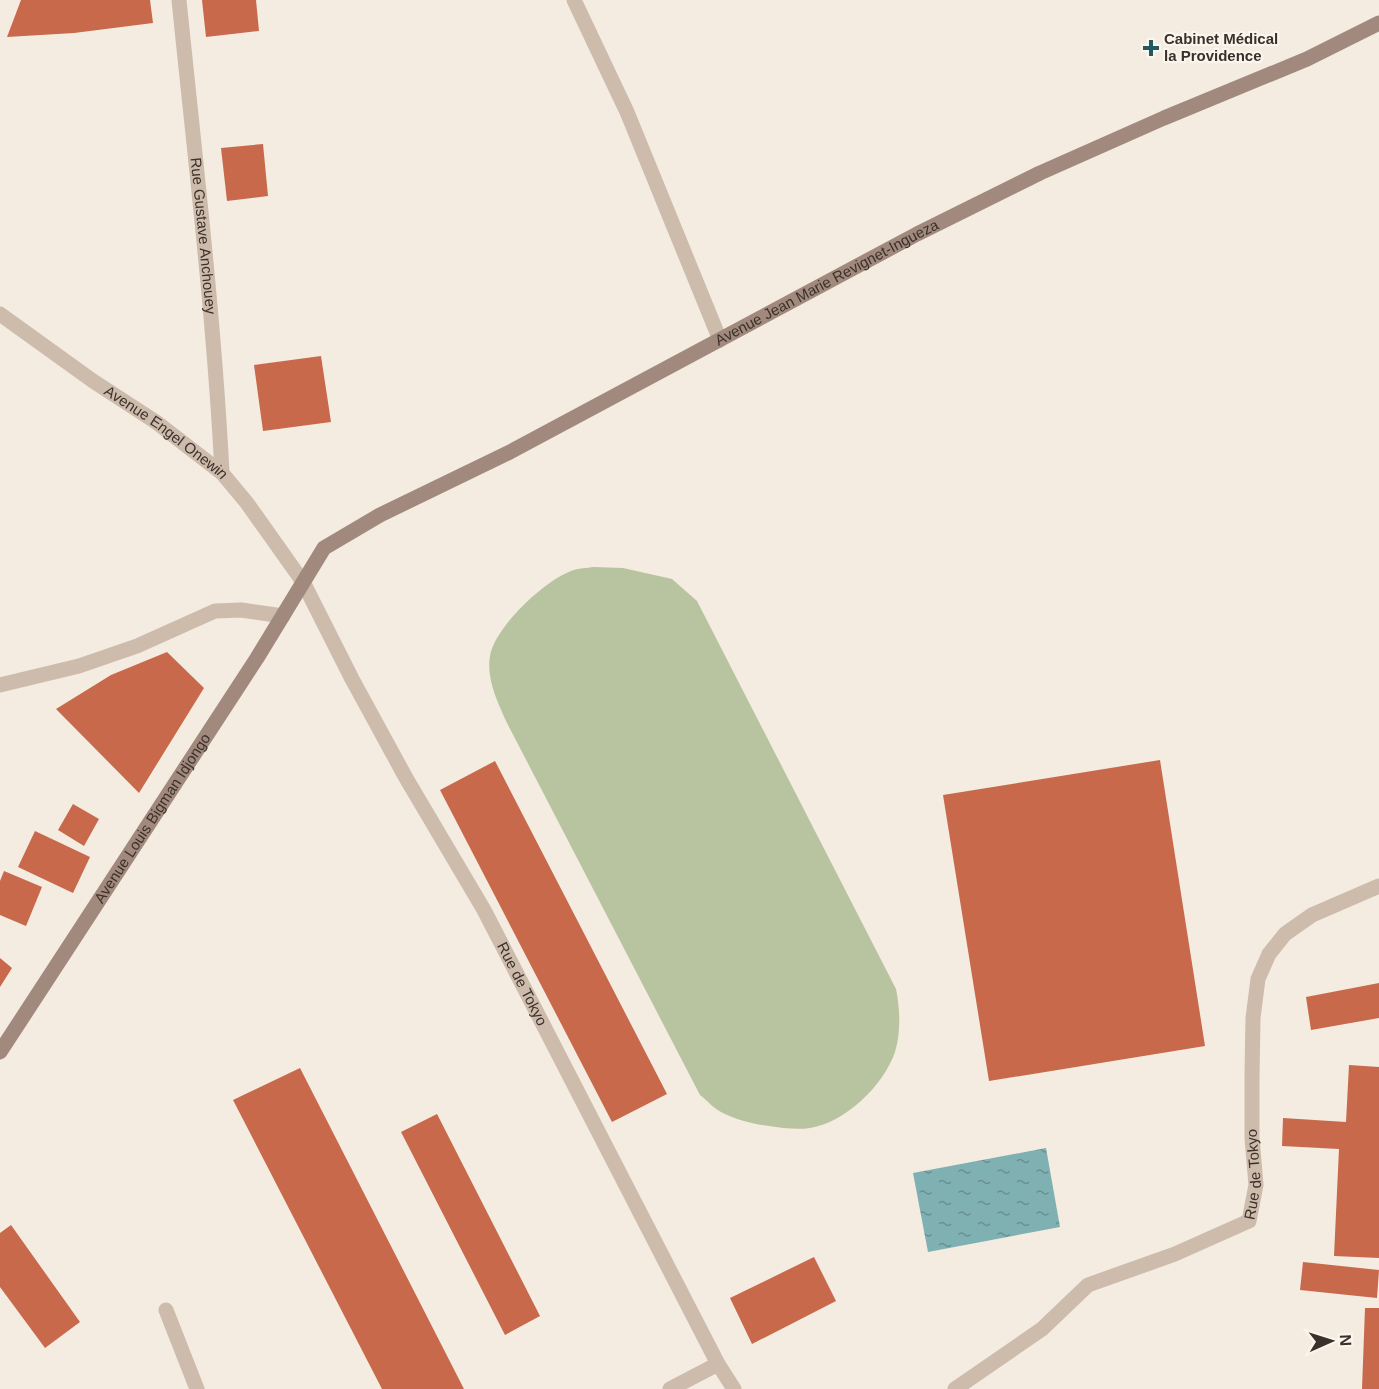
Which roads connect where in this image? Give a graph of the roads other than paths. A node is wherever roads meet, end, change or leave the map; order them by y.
1 (179, 0) edge
2 (574, 0) edge
3 (1379, 23) edge
4 (0, 314) edge
5 (720, 340) junction
6 (222, 473) junction
7 (303, 582) junction
8 (283, 616) junction
9 (0, 685) edge
10 (1379, 886) edge
11 (0, 1052) edge
12 (166, 1310) dead end
13 (718, 1364) junction
14 (197, 1389) edge
15 (670, 1389) edge
16 (734, 1389) edge
17 (955, 1389) edge

1 - 6 street, Rue Gustave Anchouey
2 - 5 street
3 - 5 main road, Avenue Jean Marie Revignet-Ingueza
4 - 6 street, Avenue Engel Onewin
5 - 7 main road, Avenue Jean Marie Revignet-Ingueza
6 - 7 street, Avenue Engel Onewin
7 - 8 main road, Avenue Louis Bigman Idjongo
7 - 13 street, Rue de Tokyo
8 - 9 street
8 - 11 main road, Avenue Louis Bigman Idjongo
10 - 17 street, Rue de Tokyo
12 - 14 street
13 - 15 street
13 - 16 street, Rue de Tokyo

